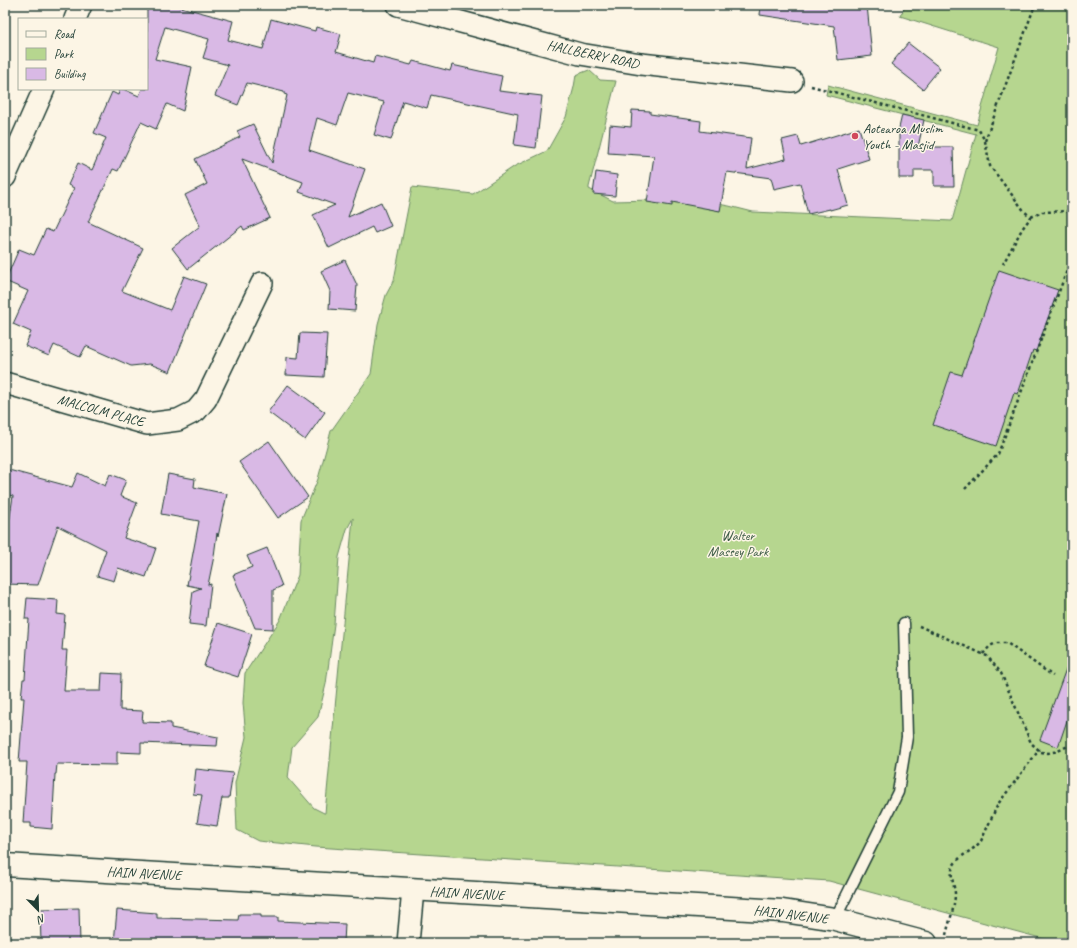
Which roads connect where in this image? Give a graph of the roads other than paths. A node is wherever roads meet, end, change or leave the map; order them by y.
1 (81, 5) edge
2 (398, 5) edge
3 (75, 18) edge
4 (792, 81) road end
5 (43, 90) edge
6 (13, 139) edge
7 (5, 177) edge
8 (262, 283) dead end
9 (5, 383) edge
10 (904, 623) dead end
11 (5, 865) edge
12 (413, 890) junction
13 (835, 919) junction
14 (936, 940) edge
15 (408, 943) edge

1 - 3 street
2 - 4 street, HALLBERRY ROAD
5 - 6 street
6 - 7 street
8 - 9 street, MALCOLM PLACE
10 - 13 lane
11 - 12 street, HAIN AVENUE
12 - 13 street, HAIN AVENUE
12 - 15 street
13 - 14 street, HAIN AVENUE

